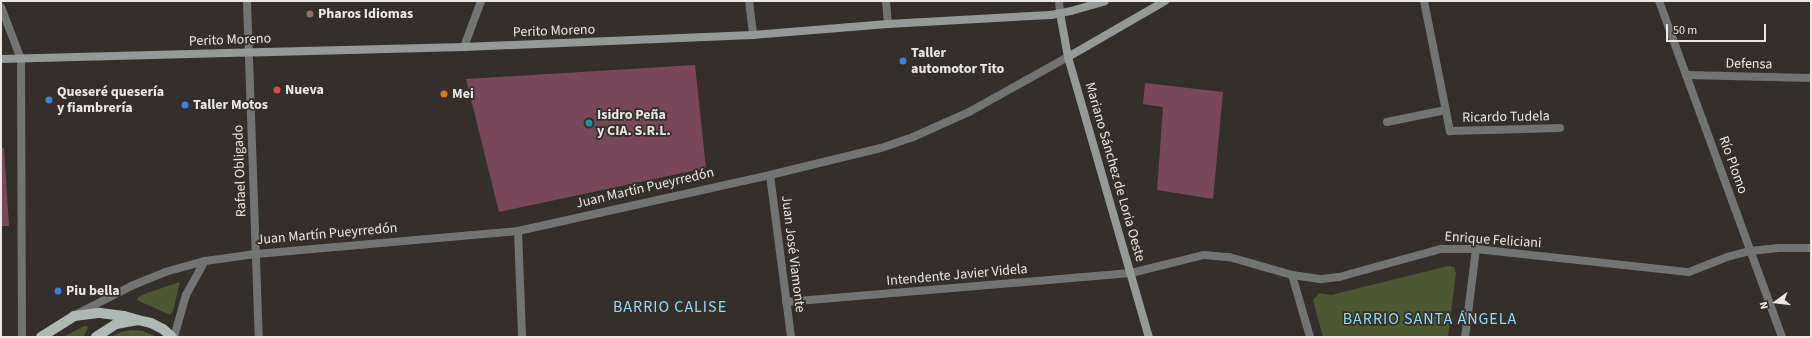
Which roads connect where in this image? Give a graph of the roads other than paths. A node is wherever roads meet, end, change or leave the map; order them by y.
1 (247, 1) edge
2 (481, 1) edge
3 (749, 1) edge
4 (886, 1) edge
5 (1059, 1) edge
6 (1105, 1) edge
7 (1165, 1) edge
8 (1424, 1) edge
9 (1659, 1) edge
10 (1, 7) edge
11 (1060, 13) junction
12 (888, 24) junction
13 (753, 35) junction
14 (464, 48) junction
15 (249, 52) junction
16 (1068, 57) junction
17 (1, 59) edge
18 (21, 59) junction
19 (1686, 75) junction
20 (1811, 78) edge
21 (1446, 110) junction
22 (1387, 122) dead end
23 (1560, 128) dead end
24 (770, 175) junction
25 (518, 231) junction
26 (1811, 248) edge
27 (1476, 250) junction
28 (1750, 251) junction
29 (256, 254) junction
30 (205, 261) junction
31 (1131, 273) junction
32 (1292, 275) junction
33 (786, 302) junction
34 (74, 316) junction
35 (138, 320) junction
36 (22, 337) edge
37 (41, 337) edge
38 (96, 337) edge
39 (173, 337) edge
40 (259, 337) edge
41 (522, 337) edge
42 (790, 337) edge
43 (1149, 337) edge
44 (1310, 337) edge
45 (1464, 337) edge
46 (1782, 337) edge

1 - 15 street, Rafael Obligado
2 - 14 street
3 - 13 street
4 - 12 street
5 - 11 street
6 - 11 main road, Perito Moreno
7 - 16 main road
8 - 21 street, Ricardo Tudela
9 - 19 street, Río Plomo
10 - 18 street
11 - 12 main road, Perito Moreno
11 - 16 main road, Mariano Sánchez de Loria Oeste
12 - 13 main road, Perito Moreno
13 - 14 main road, Perito Moreno
14 - 15 main road, Perito Moreno
15 - 18 main road, Perito Moreno
15 - 29 street, Rafael Obligado
16 - 24 street, Juan Martín Pueyrredón
16 - 31 main road, Mariano Sánchez de Loria Oeste
17 - 18 main road, Perito Moreno
18 - 36 street
19 - 20 street, Defensa
19 - 28 street, Río Plomo
21 - 22 street, Ricardo Tudela
21 - 23 street, Ricardo Tudela
24 - 25 street, Juan Martín Pueyrredón
24 - 33 street, Juan José Viamonte
25 - 29 street, Juan Martín Pueyrredón
25 - 41 street
26 - 28 street, Enrique Feliciani
27 - 28 street, Enrique Feliciani
27 - 32 street, Enrique Feliciani
27 - 45 street
28 - 46 street, Río Plomo
29 - 30 street, Juan Martín Pueyrredón
29 - 40 street, Rafael Obligado
30 - 34 street, Juan Martín Pueyrredón
30 - 39 street
31 - 32 street, Enrique Feliciani
31 - 33 street, Intendente Javier Videla
31 - 43 main road, Mariano Sánchez de Loria Oeste
32 - 44 street
33 - 42 street, Juan José Viamonte
34 - 35 main road
34 - 37 main road, Juan Martín Pueyrredón
35 - 38 main road
35 - 39 main road

